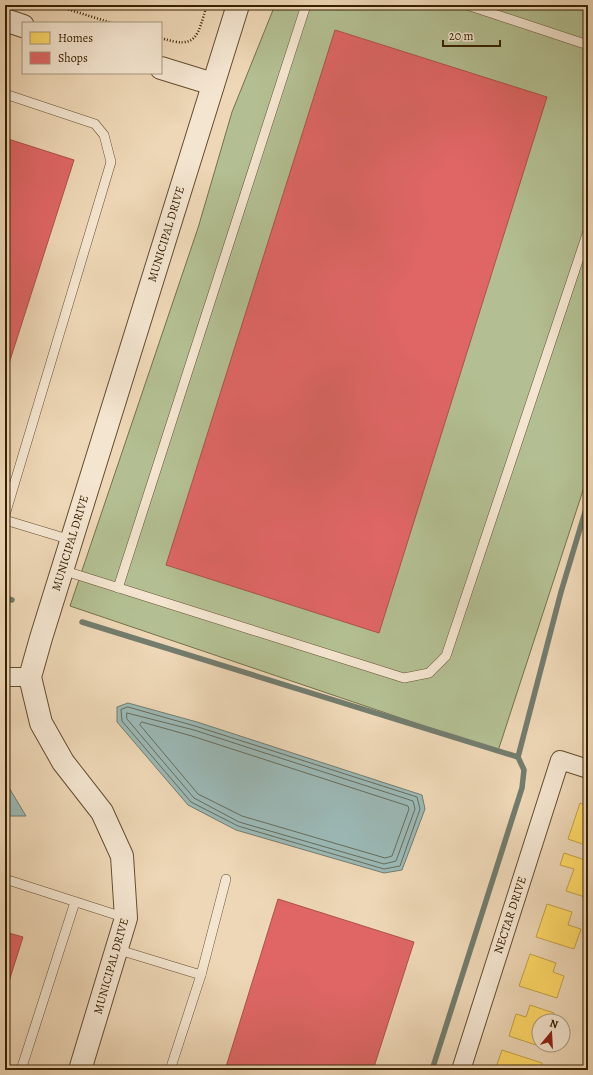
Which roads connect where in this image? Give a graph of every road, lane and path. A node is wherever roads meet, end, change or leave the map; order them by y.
1 (54, 5) edge
2 (207, 5) edge
3 (238, 5) edge
4 (306, 5) edge
5 (467, 5) edge
6 (5, 20) edge
7 (109, 22) edge
8 (22, 26) edge
9 (162, 38) edge
10 (588, 45) edge
11 (162, 68) edge
12 (213, 84) junction
13 (5, 94) edge
14 (588, 231) edge
15 (5, 515) edge
16 (5, 520) edge
17 (71, 540) junction
18 (62, 570) junction
19 (118, 588) junction
20 (5, 677) edge
21 (30, 677) junction
22 (588, 769) edge
23 (5, 879) edge
24 (226, 879) dead end
25 (75, 902) junction
26 (126, 918) junction
27 (116, 949) junction
28 (201, 975) junction
29 (20, 1070) edge
30 (80, 1070) edge
31 (170, 1070) edge
32 (461, 1070) edge

1 - 7 path
2 - 9 path
3 - 12 street, MUNICIPAL DRIVE
4 - 19 lane
5 - 10 lane
6 - 8 street
11 - 12 street
12 - 17 street, MUNICIPAL DRIVE
13 - 15 lane
14 - 19 lane
16 - 17 lane
17 - 18 street, MUNICIPAL DRIVE
18 - 19 lane
18 - 21 street, MUNICIPAL DRIVE
20 - 21 street
21 - 26 street, MUNICIPAL DRIVE
22 - 32 street, NECTAR DRIVE
23 - 25 lane
24 - 28 lane
25 - 26 lane
25 - 29 lane
26 - 27 street, MUNICIPAL DRIVE
27 - 28 lane
27 - 30 street, MUNICIPAL DRIVE
28 - 31 lane

